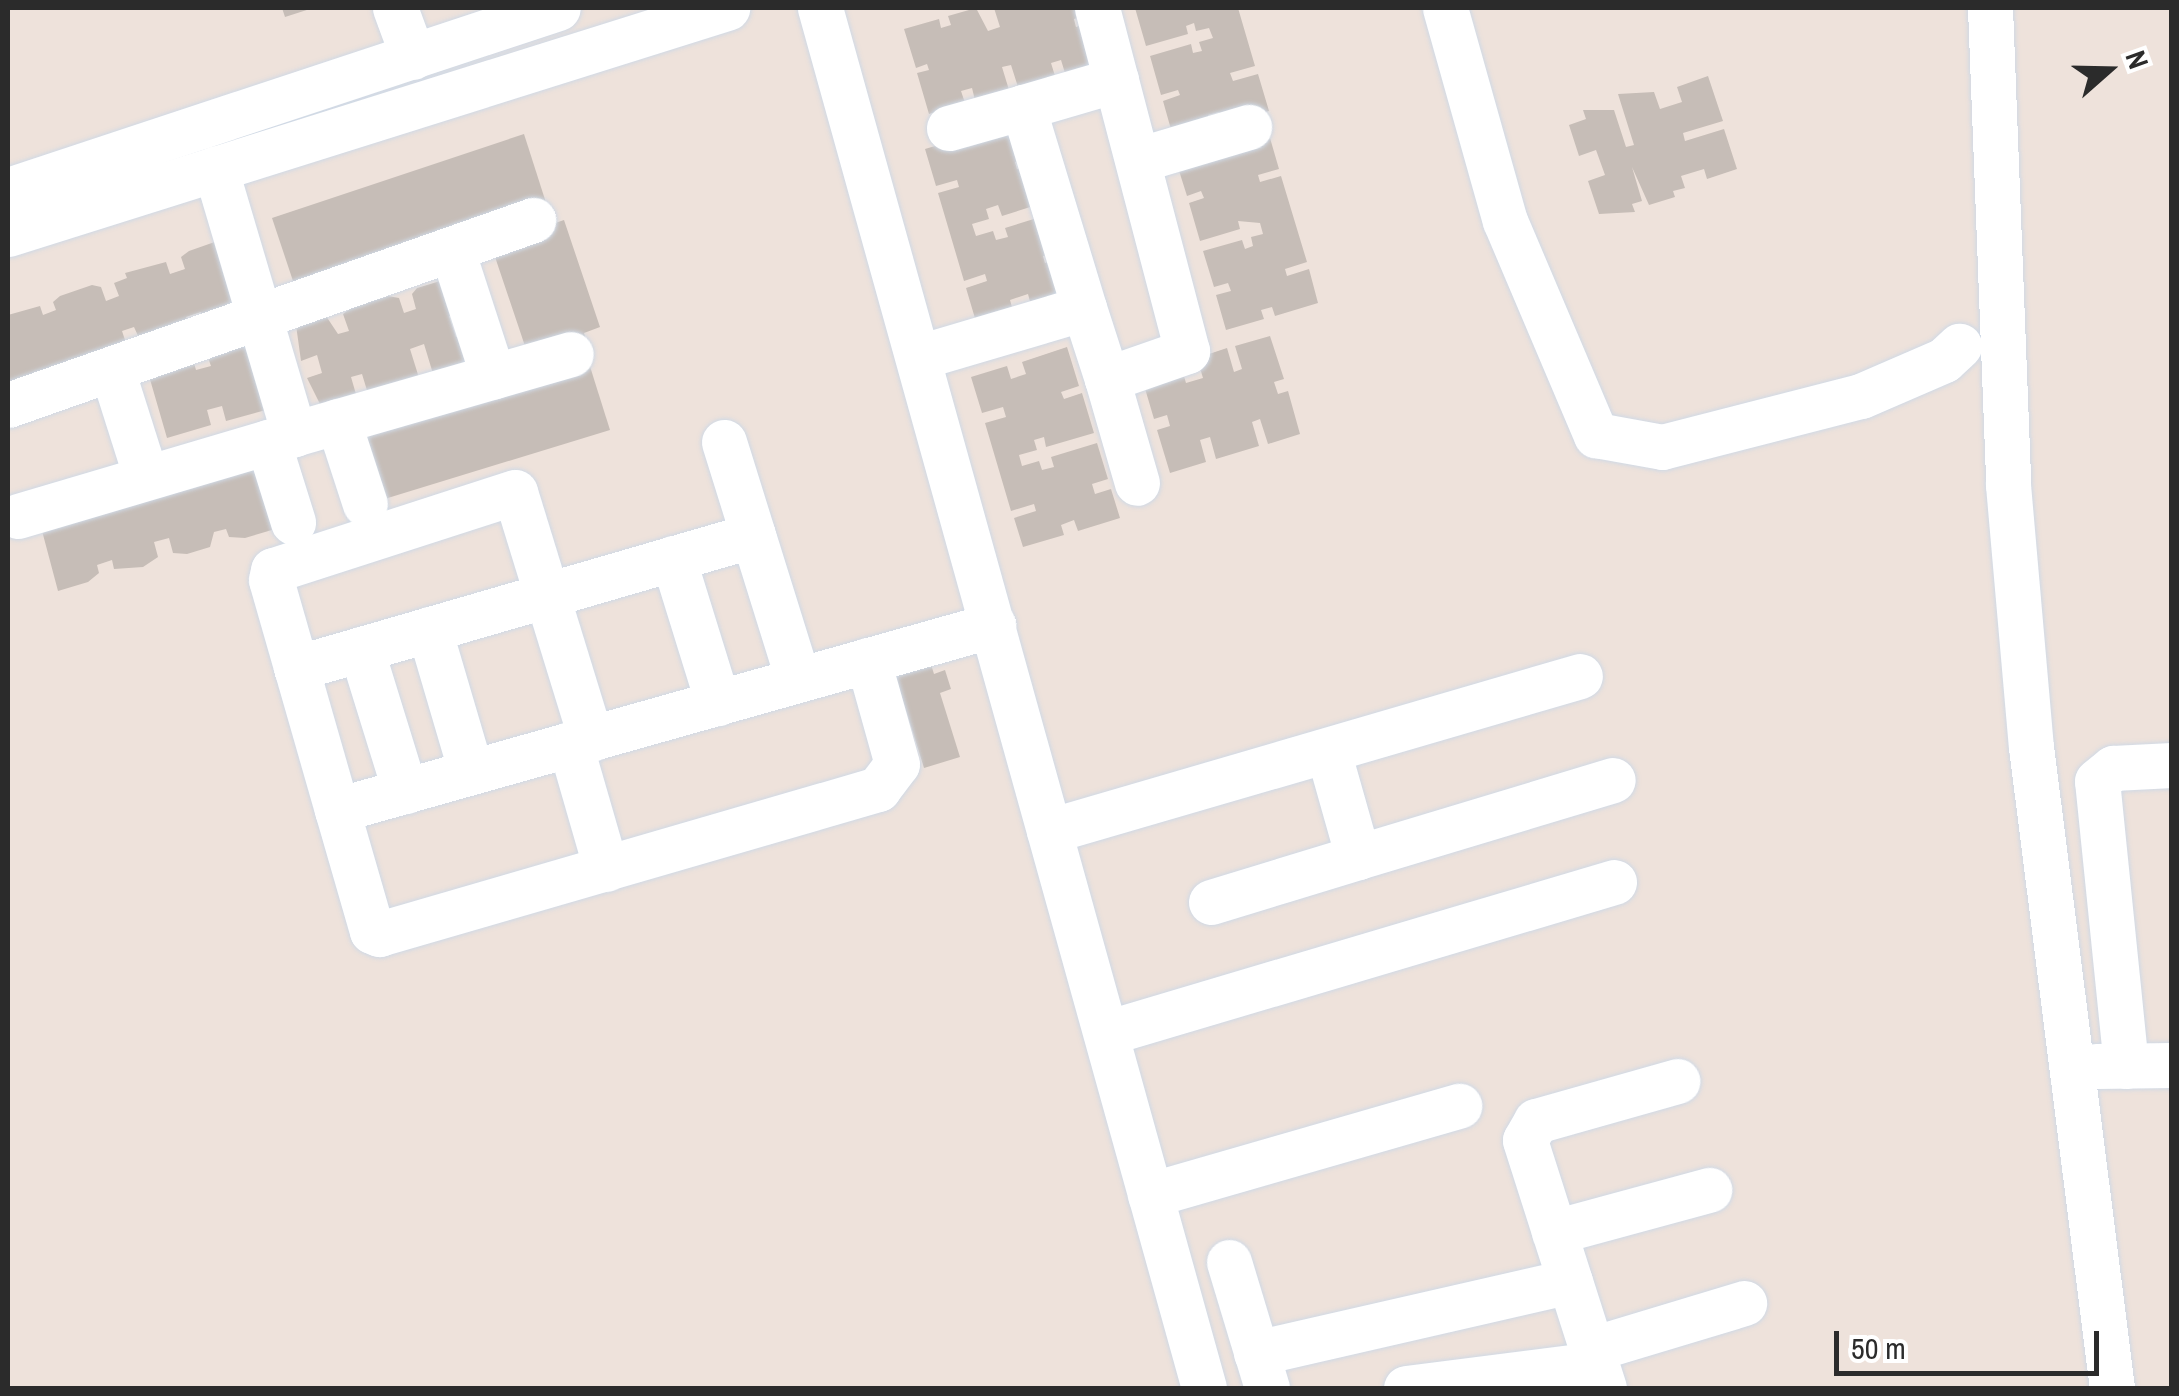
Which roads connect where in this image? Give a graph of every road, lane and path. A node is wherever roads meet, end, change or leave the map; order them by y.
1 (395, 8) edge
2 (558, 8) edge
3 (727, 8) edge
4 (820, 8) edge
5 (1097, 8) edge
6 (1445, 8) edge
7 (1990, 8) edge
8 (413, 57) junction
9 (1116, 80) junction
10 (1023, 106) junction
11 (1250, 127) dead end
12 (948, 128) dead end
13 (1138, 160) junction
14 (215, 168) junction
15 (8, 190) edge
16 (533, 220) dead end
17 (8, 234) edge
18 (452, 250) junction
19 (1084, 308) junction
20 (260, 320) junction
21 (1959, 346) dead end
22 (571, 354) dead end
23 (919, 357) junction
24 (112, 370) junction
25 (494, 376) junction
26 (1107, 380) junction
27 (8, 405) edge
28 (338, 421) junction
29 (281, 438) junction
30 (724, 442) dead end
31 (146, 477) junction
32 (1137, 483) dead end
33 (364, 504) dead end
34 (18, 516) dead end
35 (294, 522) dead end
36 (753, 535) junction
37 (673, 558) junction
38 (548, 594) junction
39 (993, 625) junction
40 (429, 629) junction
41 (361, 649) junction
42 (868, 660) junction
43 (296, 668) junction
44 (1580, 676) dead end
45 (798, 680) junction
46 (718, 703) junction
47 (580, 741) junction
48 (1328, 751) junction
49 (2172, 765) edge
50 (472, 772) junction
51 (1612, 780) dead end
52 (405, 791) junction
53 (336, 810) junction
54 (1049, 831) junction
55 (1358, 857) junction
56 (606, 869) junction
57 (1614, 882) dead end
58 (1211, 902) dead end
59 (1106, 1033) junction
60 (2172, 1065) edge
61 (2126, 1066) junction
62 (2069, 1070) junction
63 (1678, 1081) dead end
64 (1459, 1106) dead end
65 (1709, 1190) dead end
66 (1150, 1195) junction
67 (1554, 1232) junction
68 (1229, 1262) dead end
69 (1570, 1281) junction
70 (1744, 1303) dead end
71 (1597, 1367) edge
72 (1255, 1378) edge
73 (1204, 1388) edge
74 (1406, 1388) edge
75 (2112, 1388) edge

1 - 8 street
2 - 8 street
3 - 14 street
4 - 23 street
5 - 9 street
6 - 21 street
7 - 62 street
8 - 15 street
9 - 10 street
9 - 13 street
10 - 12 street
10 - 19 street
11 - 13 street
13 - 26 street
14 - 17 street
14 - 20 street
16 - 18 street
18 - 20 street
18 - 25 street
19 - 23 street
19 - 26 street
20 - 24 street
20 - 29 street
22 - 25 street
23 - 39 street
24 - 27 street
24 - 31 street
25 - 28 street
26 - 32 street
28 - 29 street
28 - 33 street
29 - 31 street
29 - 35 street
30 - 36 street
31 - 34 street
36 - 37 street
36 - 45 street
37 - 38 street
37 - 46 street
38 - 40 street
38 - 43 street
38 - 47 street
39 - 42 street
39 - 54 street
40 - 41 street
40 - 50 street
41 - 43 street
41 - 52 street
42 - 45 street
42 - 56 street
43 - 53 street
44 - 48 street
45 - 46 street
46 - 47 street
47 - 50 street
47 - 56 street
48 - 54 street
48 - 55 street
49 - 61 street
50 - 52 street
51 - 55 street
52 - 53 street
53 - 56 street
54 - 59 street
55 - 58 street
57 - 59 street
59 - 66 street
60 - 61 street
61 - 62 street
62 - 75 street
63 - 67 street
64 - 66 street
65 - 67 street
66 - 73 street
67 - 69 street
68 - 72 street
69 - 71 street
69 - 72 street
70 - 71 street
71 - 74 street

